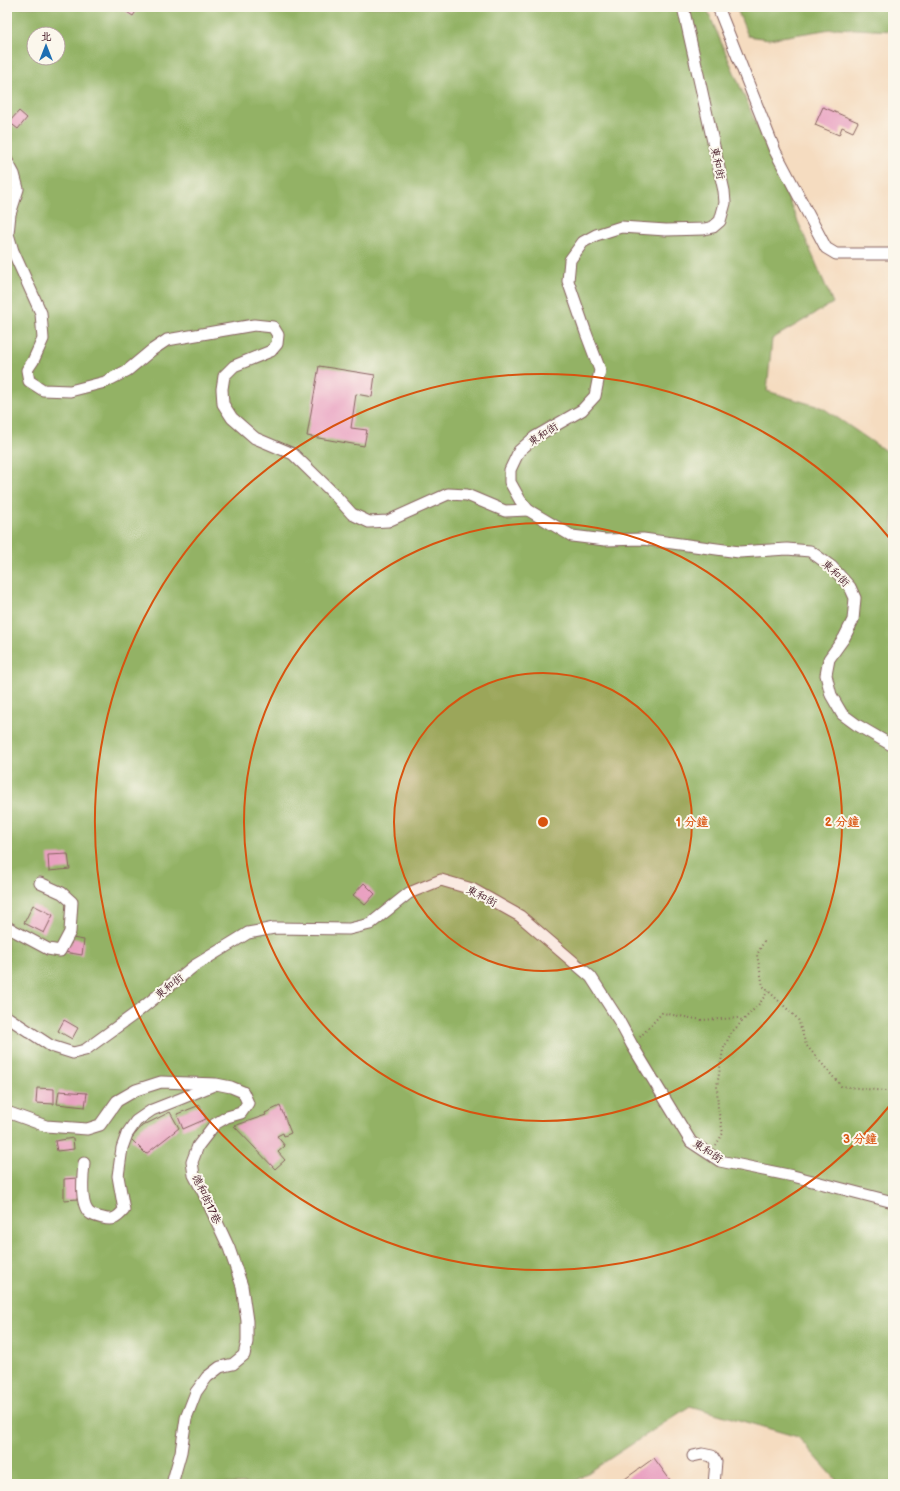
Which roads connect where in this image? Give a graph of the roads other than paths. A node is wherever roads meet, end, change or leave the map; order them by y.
1 (683, 7) edge
2 (718, 7) edge
3 (7, 160) edge
4 (893, 254) edge
5 (528, 510) junction
6 (893, 746) edge
7 (40, 884) dead end
8 (7, 927) edge
9 (7, 1017) edge
10 (216, 1084) junction
11 (7, 1112) edge
12 (84, 1163) dead end
13 (893, 1202) edge
14 (693, 1456) dead end
15 (172, 1484) edge
16 (714, 1484) edge

1 - 5 street, 東和街
2 - 4 street
3 - 5 street
5 - 6 street, 東和街
7 - 8 street
9 - 13 street, 東和街
10 - 11 street, 德和街17巷
10 - 12 street
10 - 15 street, 德和街17巷
14 - 16 street

